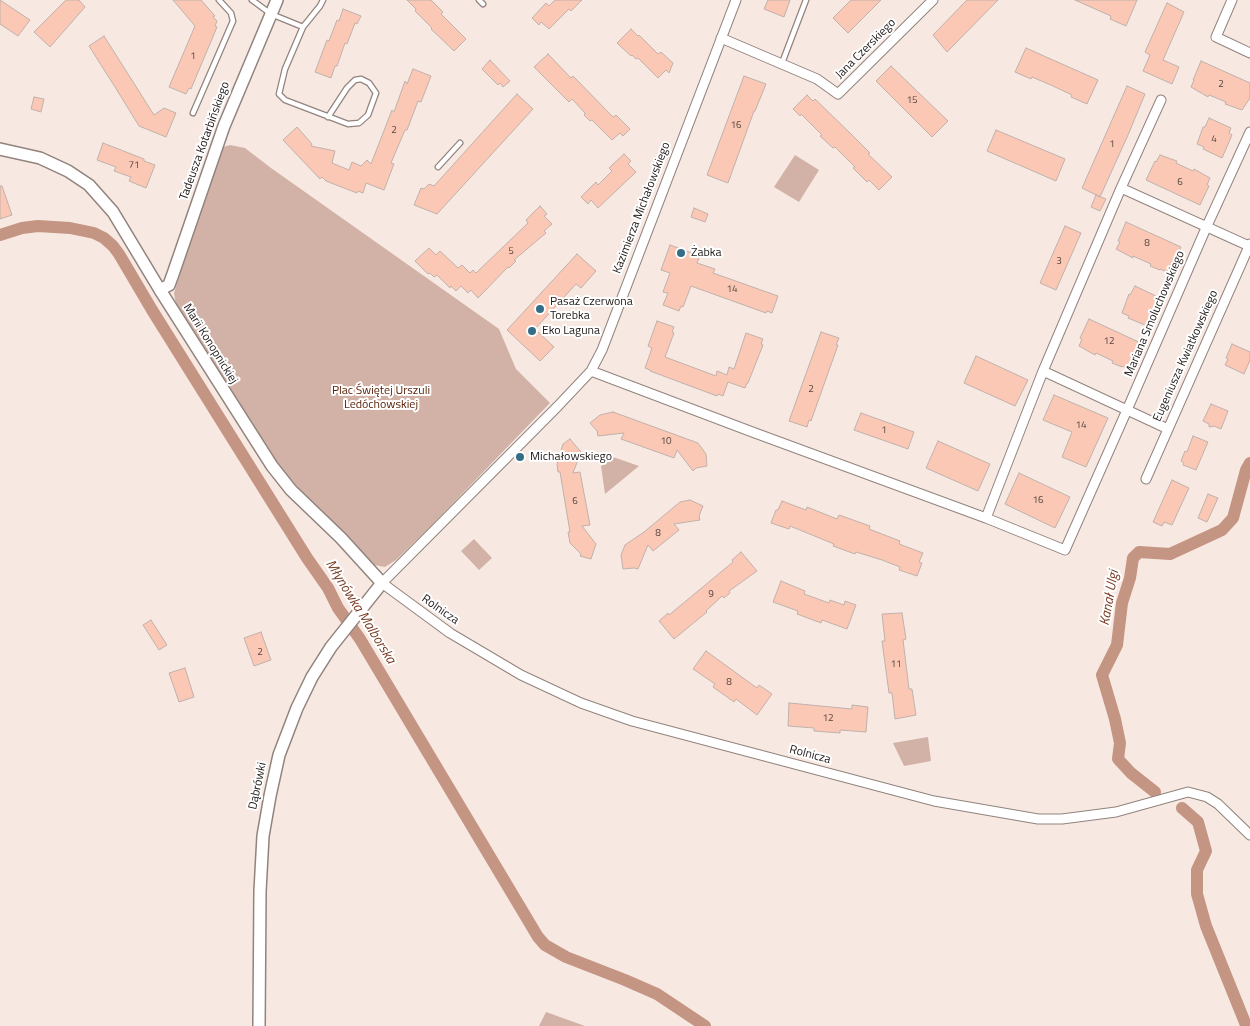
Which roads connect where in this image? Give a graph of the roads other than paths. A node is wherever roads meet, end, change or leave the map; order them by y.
1 (220, 0) edge
2 (252, 0) edge
3 (277, 0) edge
4 (323, 0) edge
5 (479, 0) edge
6 (736, 0) edge
7 (806, 0) edge
8 (933, 0) edge
9 (1232, 0) edge
10 (483, 4) dead end
11 (271, 14) junction
12 (303, 27) junction
13 (721, 38) junction
14 (1250, 53) edge
15 (782, 63) junction
16 (1161, 100) dead end
17 (193, 113) dead end
18 (328, 117) junction
19 (1250, 132) edge
20 (460, 143) dead end
21 (0, 149) edge
22 (438, 168) dead end
23 (1120, 188) junction
24 (1206, 228) junction
25 (1249, 245) edge
26 (160, 290) junction
27 (591, 371) junction
28 (1043, 371) junction
29 (1127, 410) junction
30 (1168, 429) junction
31 (1146, 479) dead end
32 (986, 518) junction
33 (382, 583) junction
34 (1250, 835) edge
35 (259, 1026) edge

1 - 17 lane
2 - 11 lane
3 - 11 street, Tadeusza Kotarbińskiego
4 - 12 lane
5 - 10 lane
6 - 13 street, Kazimierza Michałowskiego
7 - 15 lane
8 - 15 street, Jana Czerskiego
9 - 14 street
11 - 12 lane
11 - 26 street, Tadeusza Kotarbińskiego
12 - 18 lane
13 - 15 street
13 - 27 street, Kazimierza Michałowskiego
16 - 23 street
18 - 18 lane
19 - 24 street, Mariana Smoluchowskiego
20 - 22 lane
21 - 26 street, Marii Konopnickiej
23 - 24 street
23 - 28 street
24 - 25 street
24 - 29 street, Mariana Smoluchowskiego
25 - 30 street, Eugeniusza Kwiatkowskiego
26 - 33 street, Marii Konopnickiej
27 - 32 street
27 - 33 street, Kazimierza Michałowskiego
28 - 29 street
28 - 32 street
29 - 30 street
29 - 32 street, Mariana Smoluchowskiego
30 - 31 street, Eugeniusza Kwiatkowskiego
33 - 34 street, Rolnicza
33 - 35 street, Dąbrówki

